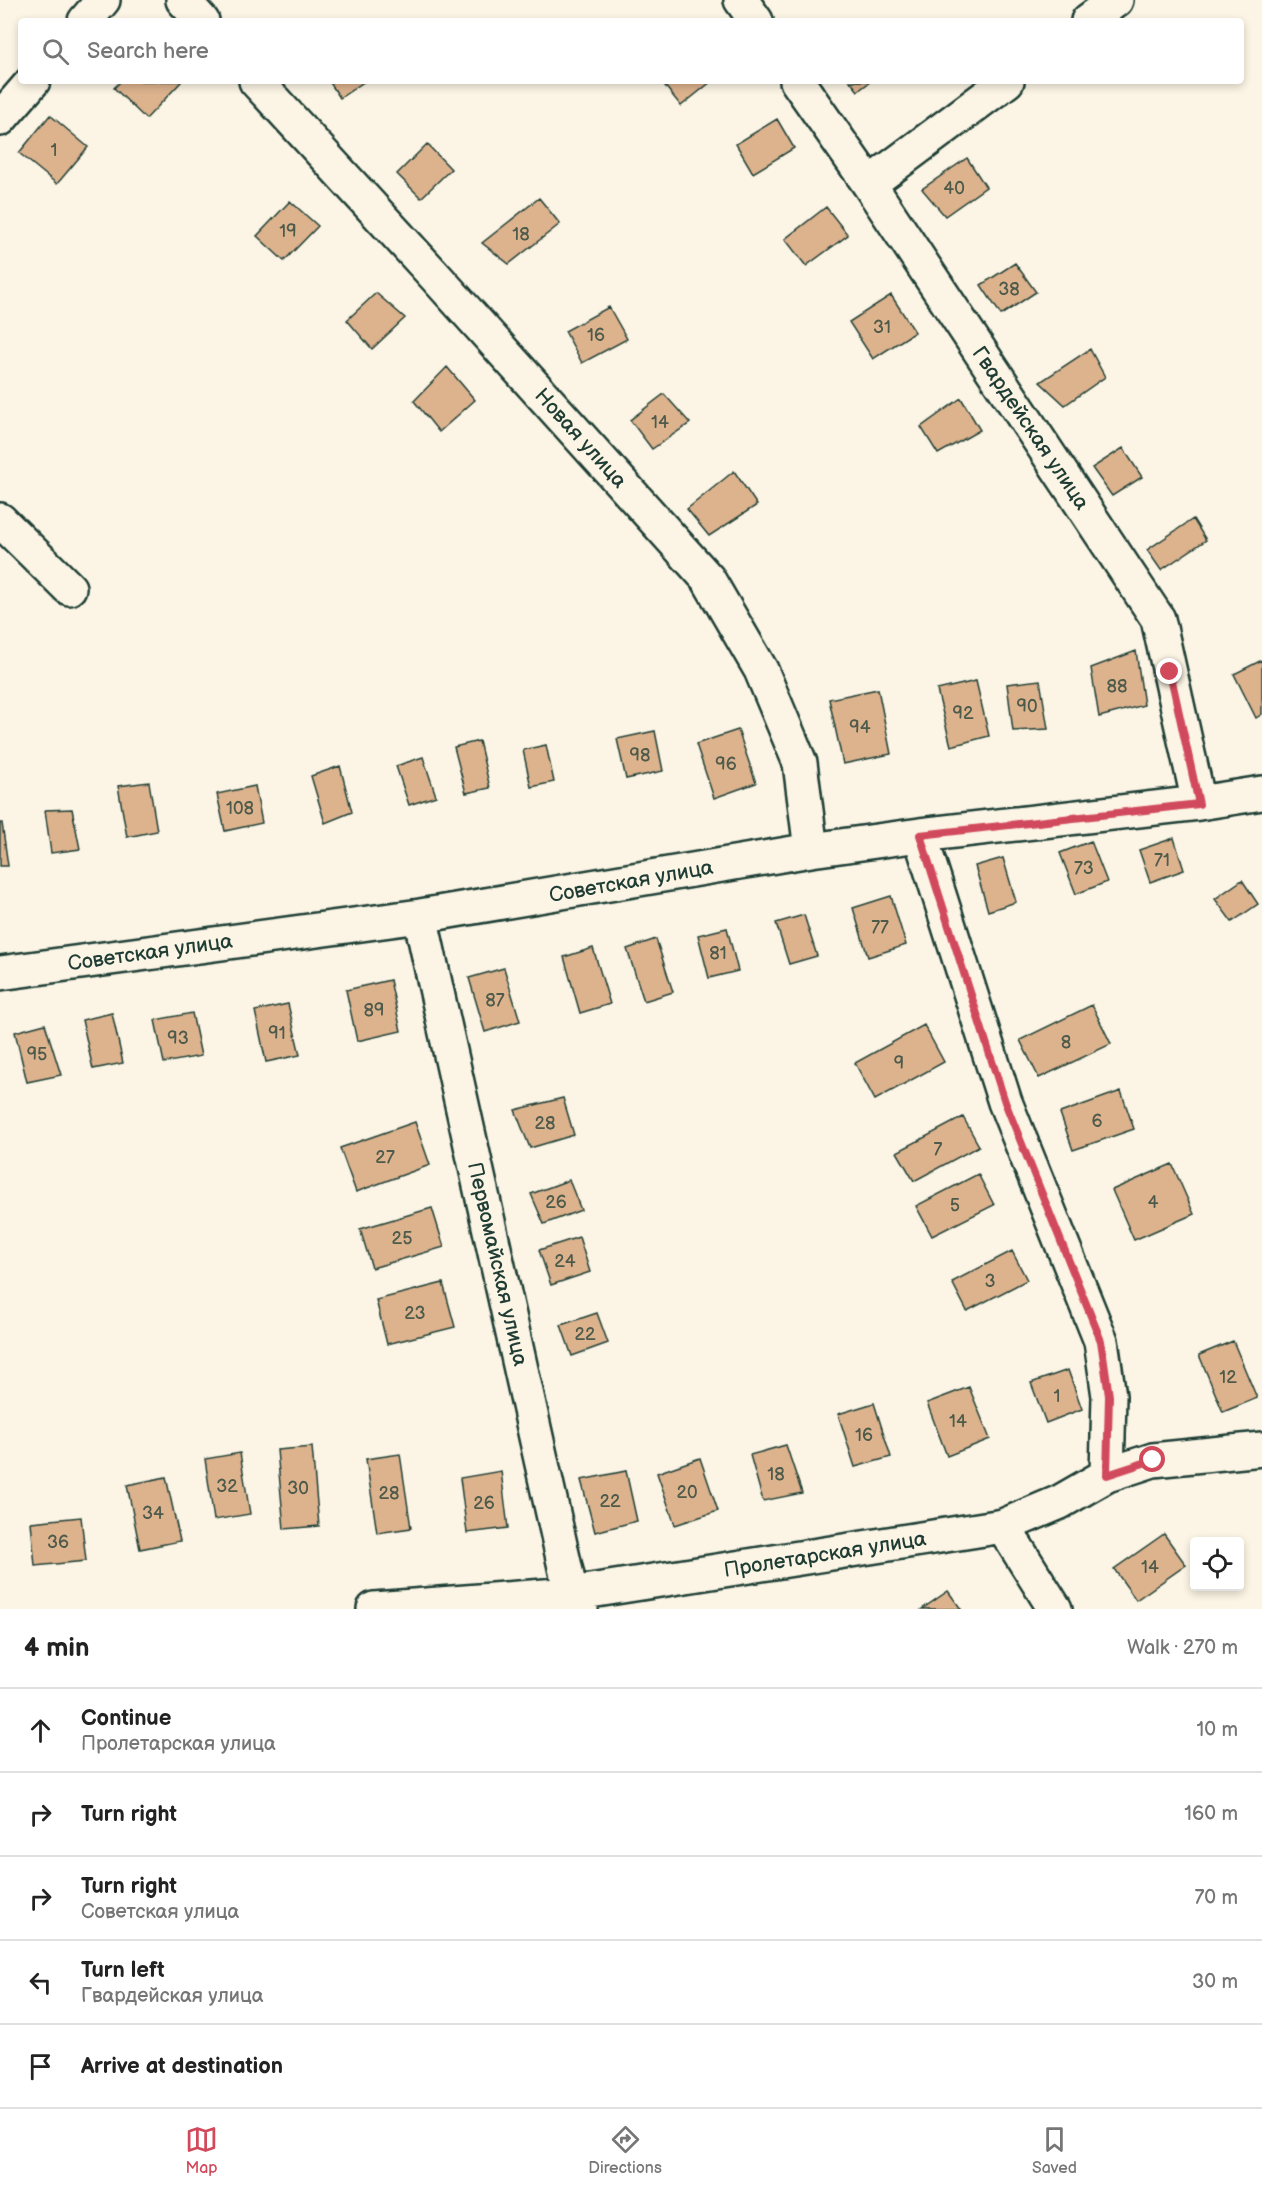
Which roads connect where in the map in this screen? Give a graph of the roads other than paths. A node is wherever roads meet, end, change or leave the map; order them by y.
1 (103, 0) edge
2 (183, 0) edge
3 (741, 0) edge
4 (1116, 0) edge
5 (88, 18) edge
6 (199, 18) edge
7 (754, 18) edge
8 (1092, 18) edge
9 (30, 84) edge
10 (259, 84) edge
11 (799, 84) edge
12 (1003, 84) edge
13 (0, 119) edge
14 (869, 184) junction
15 (0, 520) edge
16 (69, 588) dead end
17 (1260, 799) edge
18 (1199, 804) junction
19 (920, 835) junction
20 (811, 850) junction
21 (420, 916) junction
22 (0, 973) edge
23 (1262, 1449) edge
24 (1107, 1475) junction
25 (1003, 1526) junction
26 (576, 1601) edge
27 (374, 1609) edge
28 (1055, 1609) edge

1 - 5 street
2 - 6 street
3 - 7 street
4 - 8 street
9 - 13 street
10 - 20 street, Новая улица
11 - 14 street, Гвардейская улица
12 - 14 street
14 - 18 street, Гвардейская улица
15 - 16 street
17 - 18 street, Советская улица
18 - 19 street, Советская улица
19 - 20 street, Советская улица
19 - 24 street
20 - 21 street, Советская улица
21 - 22 street, Советская улица
21 - 26 street, Первомайская улица
23 - 24 street, Пролетарская улица
24 - 25 street, Пролетарская улица
25 - 26 street, Пролетарская улица
25 - 28 street
26 - 27 street, Пролетарская улица

